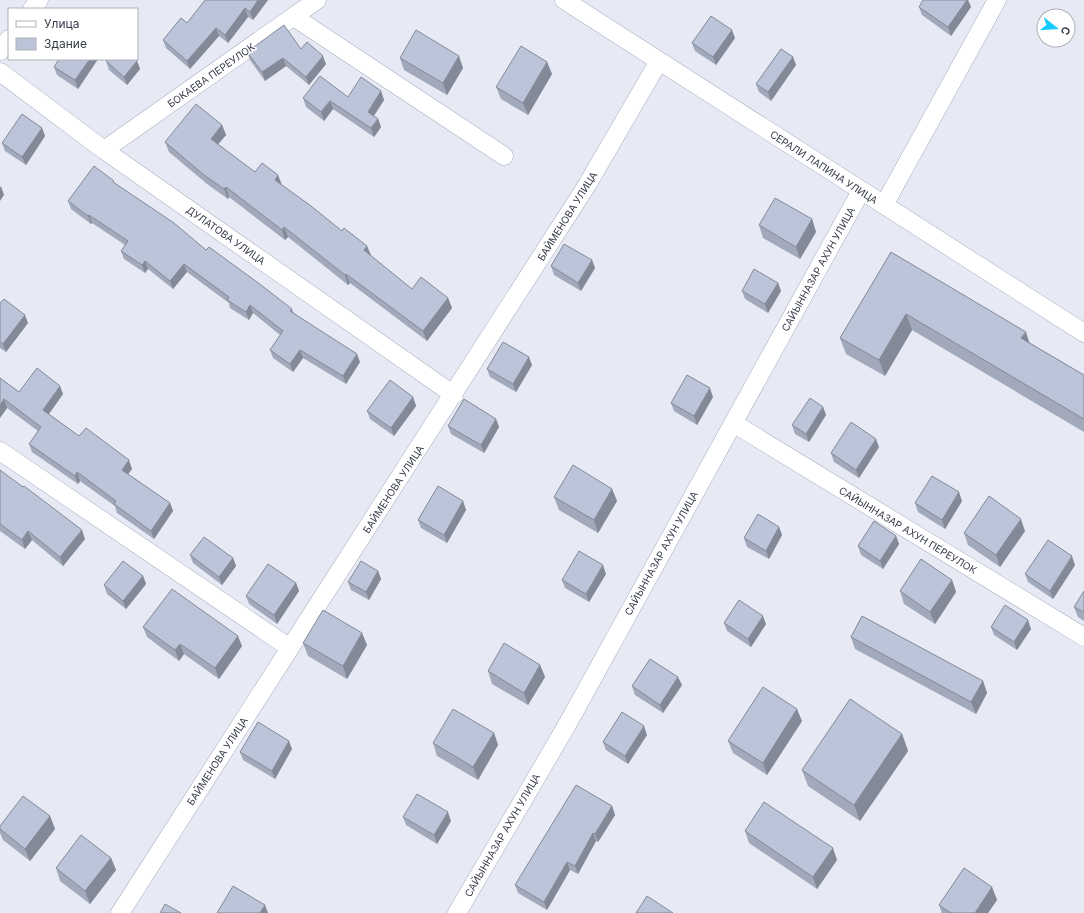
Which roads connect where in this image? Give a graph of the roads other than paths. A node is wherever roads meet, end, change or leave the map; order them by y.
1 (39, 0) edge
2 (317, 0) edge
3 (564, 0) edge
4 (997, 0) edge
5 (33, 8) edge
6 (294, 17) junction
7 (8, 40) edge
8 (0, 51) edge
9 (659, 60) junction
10 (0, 72) edge
11 (104, 150) junction
12 (504, 156) dead end
13 (861, 190) junction
14 (884, 205) junction
15 (1084, 333) edge
16 (454, 395) junction
17 (733, 424) junction
18 (0, 451) edge
19 (1084, 637) edge
20 (290, 648) junction
21 (120, 913) edge
22 (457, 913) edge

1 - 5 street
2 - 6 street, БОКАЕВА ПЕРЕУЛОК
3 - 9 street, СЕРАЛИ ЛАПИНА УЛИЦА
4 - 14 street
6 - 11 street, БОКАЕВА ПЕРЕУЛОК
6 - 12 street
7 - 8 street
9 - 13 street, СЕРАЛИ ЛАПИНА УЛИЦА
9 - 16 street, БАЙМЕНОВА УЛИЦА
10 - 11 street, ДУЛАТОВА УЛИЦА
11 - 16 street, ДУЛАТОВА УЛИЦА
13 - 14 street, СЕРАЛИ ЛАПИНА УЛИЦА
13 - 17 street, САЙЫННАЗАР АХУН УЛИЦА
14 - 15 street, СЕРАЛИ ЛАПИНА УЛИЦА
16 - 20 street, БАЙМЕНОВА УЛИЦА
17 - 19 street, САЙЫННАЗАР АХУН ПЕРЕУЛОК
17 - 22 street, САЙЫННАЗАР АХУН УЛИЦА
18 - 20 street
20 - 21 street, БАЙМЕНОВА УЛИЦА

